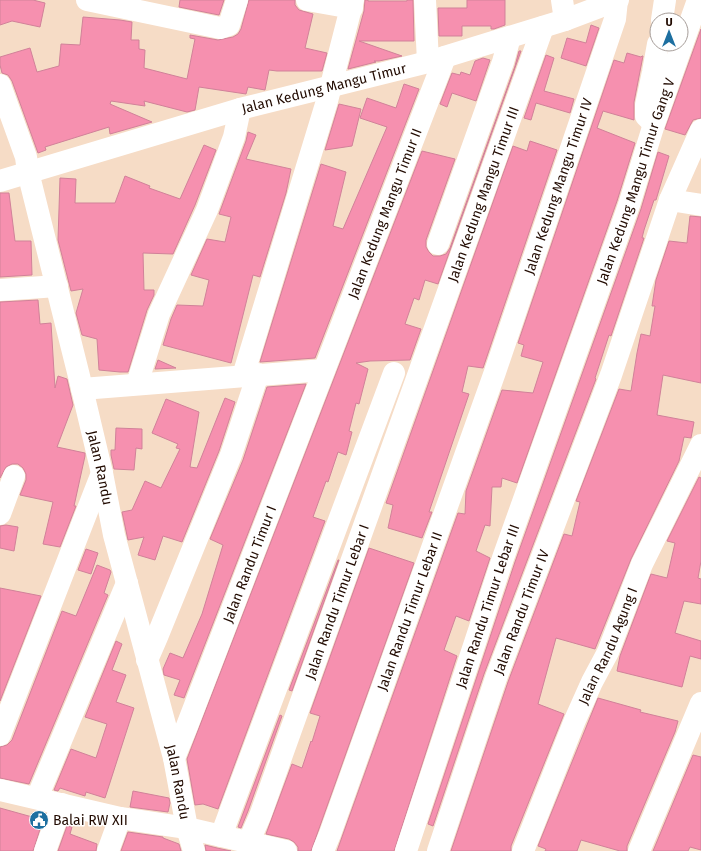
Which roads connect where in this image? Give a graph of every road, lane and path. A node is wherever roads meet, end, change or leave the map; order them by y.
1 (87, 0) edge
2 (237, 0) edge
3 (308, 0) edge
4 (425, 0) edge
5 (618, 0) edge
6 (665, 0) edge
7 (698, 0) edge
8 (352, 4) edge
9 (563, 10) edge
10 (663, 12) edge
11 (543, 27) junction
12 (510, 37) junction
13 (657, 52) edge
14 (436, 60) junction
15 (0, 85) edge
16 (331, 87) junction
17 (240, 109) junction
18 (654, 124) junction
19 (701, 130) edge
20 (28, 172) junction
21 (0, 181) edge
22 (670, 200) junction
23 (701, 205) edge
24 (438, 244) dead end
25 (57, 286) junction
26 (0, 290) edge
27 (424, 362) joint
28 (573, 363) joint
29 (324, 370) junction
30 (495, 372) joint
31 (394, 373) dead end
32 (251, 375) junction
33 (136, 384) junction
34 (82, 389) junction
35 (701, 445) edge
36 (102, 473) junction
37 (14, 476) dead end
38 (0, 514) edge
39 (126, 583) junction
40 (147, 660) junction
41 (701, 703) edge
42 (0, 735) edge
43 (174, 758) junction
44 (0, 790) edge
45 (37, 798) junction
46 (62, 804) junction
47 (120, 818) junction
48 (221, 836) junction
49 (249, 841) junction
50 (190, 843) edge
51 (44, 851) edge
52 (108, 851) edge
53 (286, 851) edge
54 (323, 851) edge
55 (406, 851) edge
56 (438, 851) edge
57 (523, 851) edge
58 (639, 851) edge

1 - 2 street
3 - 8 street
4 - 14 street
5 - 9 street, Jalan Kedung Mangu Timur
5 - 30 street, Jalan Kedung Mangu Timur IV
6 - 10 street
7 - 18 street, Jalan Kedung Mangu Timur Gang V
8 - 16 street
9 - 11 street, Jalan Kedung Mangu Timur
11 - 12 street, Jalan Kedung Mangu Timur
11 - 27 street, Jalan Kedung Mangu Timur III
12 - 14 street, Jalan Kedung Mangu Timur
12 - 24 street
13 - 18 street
14 - 16 street, Jalan Kedung Mangu Timur
14 - 29 street, Jalan Kedung Mangu Timur II
15 - 20 street, Jalan Randu
16 - 17 street, Jalan Kedung Mangu Timur
16 - 32 street
17 - 20 street, Jalan Kedung Mangu Timur
17 - 33 street
18 - 28 street, Jalan Kedung Mangu Timur Gang V
19 - 22 street, Jalan Randu Timur IV
20 - 21 street, Jalan Kedung Mangu Timur
20 - 25 street, Jalan Randu
22 - 23 street
22 - 56 street, Jalan Randu Timur IV
25 - 26 street
25 - 34 street, Jalan Randu
27 - 49 street, Jalan Randu Timur Lebar I
28 - 55 street, Jalan Randu Timur Lebar III
29 - 32 street
29 - 43 street, Jalan Randu Timur I
30 - 54 street, Jalan Randu Timur Lebar II
31 - 48 street
32 - 33 street
32 - 40 street
33 - 34 street
34 - 36 street, Jalan Randu
35 - 57 street, Jalan Randu Agung I
36 - 39 street, Jalan Randu
36 - 42 street
37 - 38 street
39 - 40 street, Jalan Randu
39 - 45 street
40 - 43 street, Jalan Randu
41 - 58 street
43 - 50 street, Jalan Randu
44 - 45 street
45 - 46 street
46 - 47 street
46 - 51 street
47 - 50 street
47 - 52 street
48 - 49 street
48 - 50 street
49 - 53 street

